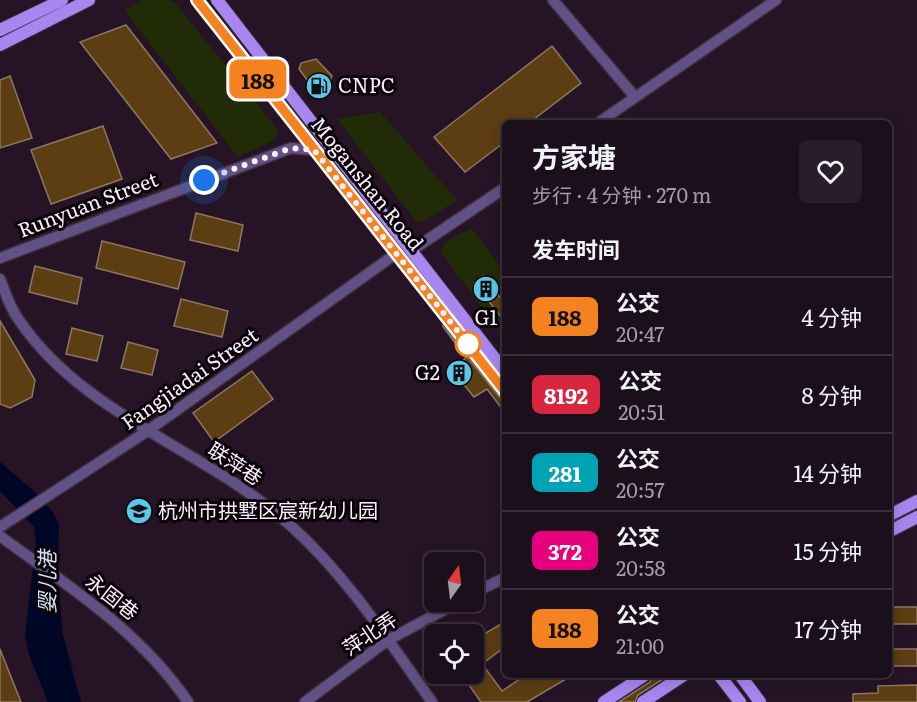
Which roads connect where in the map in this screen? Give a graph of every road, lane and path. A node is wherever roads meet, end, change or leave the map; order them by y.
1 (62, 0) edge
2 (89, 0) edge
3 (197, 0) edge
4 (217, 0) edge
5 (553, 0) edge
6 (776, 0) edge
7 (0, 30) edge
8 (0, 45) edge
9 (635, 97) junction
10 (602, 120) edge
11 (296, 128) junction
12 (291, 148) junction
13 (314, 150) junction
14 (502, 190) edge
15 (411, 251) junction
16 (397, 253) junction
17 (0, 258) edge
18 (0, 279) edge
19 (502, 368) edge
20 (502, 388) edge
21 (150, 430) junction
22 (917, 501) edge
23 (892, 514) edge
24 (917, 517) edge
25 (0, 527) edge
26 (892, 530) edge
27 (0, 536) edge
28 (502, 579) edge
29 (484, 588) edge
30 (440, 612) edge
31 (388, 640) junction
32 (640, 678) edge
33 (679, 678) edge
34 (721, 678) edge
35 (742, 678) edge
36 (188, 702) edge
37 (305, 702) edge
38 (432, 702) edge
39 (604, 702) edge
40 (643, 702) edge
41 (740, 702) edge
42 (760, 702) edge

1 - 7 main road
2 - 8 main road
3 - 11 main road, Moganshan Road
4 - 15 main road, Moganshan Road
5 - 9 street
6 - 9 street
9 - 10 street
11 - 12 street
11 - 13 main road, Moganshan Road
12 - 13 street, Runyuan Street
12 - 17 street, Runyuan Street
13 - 16 main road, Moganshan Road
14 - 15 street
15 - 19 main road, Moganshan Road
16 - 20 main road, Moganshan Road
16 - 21 street, Fangjiadai Street
18 - 21 street, 联萍巷
21 - 25 street, Fangjiadai Street
21 - 31 street, 联萍巷
22 - 23 main road
24 - 26 main road
27 - 36 street, 永固巷
28 - 29 street
30 - 31 street, 萍北弄
31 - 37 street, 萍北弄
31 - 38 street, 联萍巷
32 - 39 main road
33 - 40 main road
34 - 41 main road
35 - 42 main road

